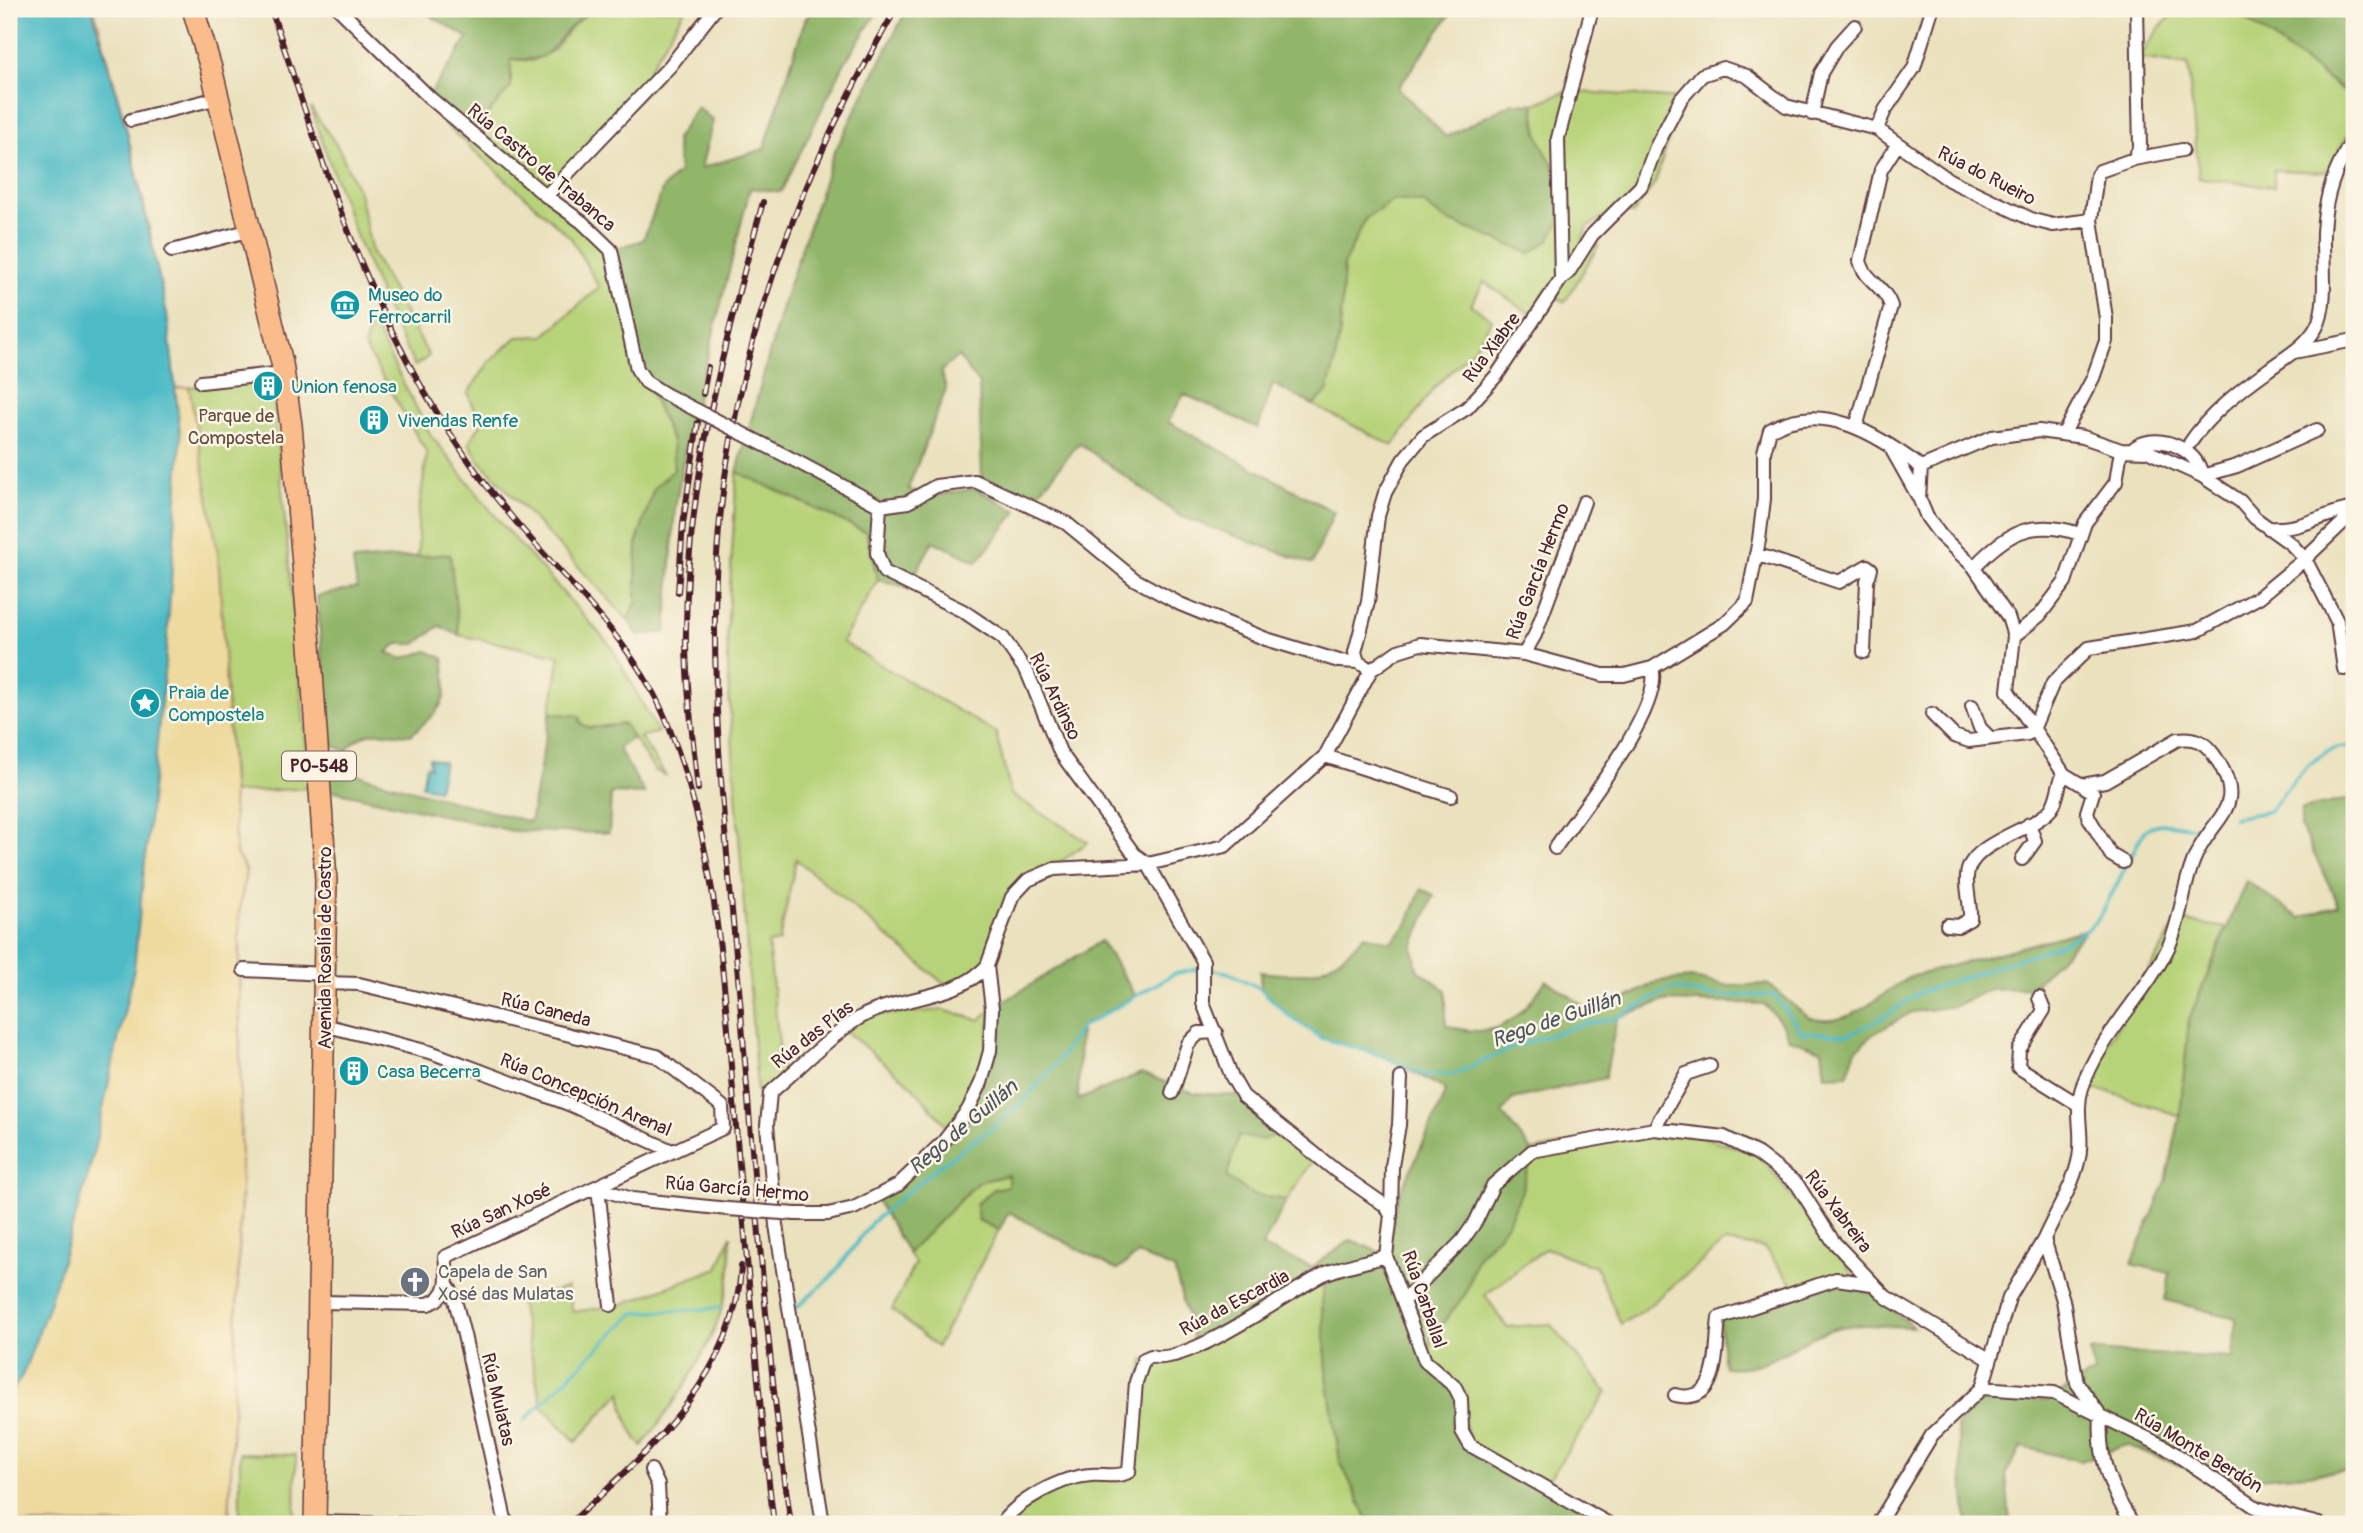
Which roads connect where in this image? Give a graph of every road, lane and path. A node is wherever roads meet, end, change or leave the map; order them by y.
1 (193, 9) edge
2 (339, 9) edge
3 (715, 9) edge
4 (1592, 9) edge
5 (1932, 9) edge
6 (2137, 9) edge
7 (1855, 26) dead end
8 (218, 98) junction
9 (1812, 114) junction
10 (131, 120) dead end
11 (1877, 129) junction
12 (2354, 137) edge
13 (1897, 145) junction
14 (2182, 150) dead end
15 (2134, 159) junction
16 (546, 196) junction
17 (2091, 220) junction
18 (251, 230) junction
19 (172, 251) dead end
20 (1562, 279) junction
21 (2354, 340) edge
22 (2294, 352) junction
23 (284, 373) junction
24 (201, 382) dead end
25 (1856, 427) junction
26 (2317, 430) dead end
27 (2064, 433) junction
28 (1890, 447) junction
29 (2189, 448) junction
30 (2127, 450) junction
31 (2176, 463) junction
32 (1921, 467) junction
33 (2202, 476) junction
34 (1919, 498) junction
35 (1584, 502) dead end
36 (880, 506) junction
37 (2354, 510) edge
38 (2268, 528) junction
39 (2080, 534) junction
40 (1756, 554) junction
41 (2305, 559) junction
42 (1973, 567) junction
43 (2014, 636) junction
44 (1864, 652) dead end
45 (1524, 654) junction
46 (1358, 662) junction
47 (1652, 668) junction
48 (2344, 669) dead end
49 (1371, 670) junction
50 (1972, 706) dead end
51 (1931, 714) dead end
52 (2034, 727) junction
53 (1989, 737) junction
54 (1325, 756) junction
55 (2064, 774) junction
56 (2082, 785) junction
57 (1451, 796) dead end
58 (2029, 824) junction
59 (1555, 849) dead end
60 (2022, 859) dead end
61 (2123, 862) dead end
62 (1148, 864) junction
63 (1947, 925) dead end
64 (987, 966) junction
65 (244, 970) dead end
66 (325, 978) junction
67 (2039, 998) dead end
68 (324, 1025) junction
69 (1216, 1032) junction
70 (1710, 1066) dead end
71 (1401, 1078) dead end
72 (1172, 1093) dead end
73 (2079, 1105) junction
74 (723, 1128) joint
75 (1654, 1129) junction
76 (672, 1151) junction
77 (598, 1188) junction
78 (1391, 1215) junction
79 (2043, 1239) junction
80 (1386, 1256) junction
81 (447, 1284) junction
82 (1872, 1284) junction
83 (1403, 1301) junction
84 (320, 1302) junction
85 (611, 1305) dead end
86 (1989, 1359) junction
87 (1982, 1388) junction
88 (1675, 1395) dead end
89 (2101, 1416) junction
90 (651, 1470) dead end
91 (315, 1523) edge
92 (415, 1524) edge
93 (506, 1524) edge
94 (660, 1524) edge
95 (823, 1524) edge
96 (1001, 1524) edge
97 (1609, 1524) edge
98 (1878, 1524) edge
99 (2133, 1524) edge
100 (2319, 1524) edge

1 - 8 main road, Avenida Rosalía de Castro / PO-548
2 - 16 street, Rúa Castro de Trabanca
3 - 16 street
4 - 20 street
5 - 11 street
6 - 15 street
7 - 9 street
8 - 10 street
8 - 18 main road, Avenida Rosalía de Castro / PO-548
9 - 11 street, Rúa do Rueiro
9 - 20 street, Rúa do Rueiro
11 - 13 street, Rúa do Rueiro
12 - 22 street
13 - 17 street, Rúa do Rueiro
13 - 25 street
14 - 15 street
15 - 17 street
16 - 36 street, Rúa Castro de Trabanca, bridge
17 - 27 street
18 - 19 street
18 - 23 main road, Avenida Rosalía de Castro / PO-548
20 - 46 street, Rúa Xiabre
21 - 22 street
22 - 29 street
23 - 24 street
23 - 66 main road, Avenida Rosalía de Castro / PO-548
25 - 28 street, Rúa García Hermo
25 - 40 street, Rúa García Hermo
26 - 33 street
27 - 30 street
27 - 32 street
28 - 32 street, Rúa García Hermo
28 - 34 street, Rúa García Hermo
29 - 30 street
29 - 31 street
29 - 33 street
30 - 31 street
30 - 39 street
31 - 33 street
32 - 34 street
33 - 38 street
34 - 42 street, Rúa García Hermo
35 - 45 street, Rúa García Hermo
36 - 46 street
36 - 62 street, Rúa Ardinso
37 - 38 street
37 - 41 street
38 - 41 street
39 - 42 street
39 - 43 street
40 - 44 street
40 - 47 street, Rúa García Hermo
41 - 48 street
41 - 52 street
42 - 43 street, Rúa García Hermo
43 - 52 street
45 - 47 street, Rúa García Hermo
45 - 49 street, Rúa García Hermo
46 - 49 street
47 - 59 street
49 - 54 street, Rúa García Hermo
50 - 53 street
51 - 53 street
52 - 53 street
52 - 55 street
54 - 57 street
54 - 62 street, Rúa García Hermo
55 - 56 street
55 - 58 street
56 - 61 street
56 - 73 street
58 - 60 street
58 - 63 street
62 - 64 street, Rúa García Hermo
62 - 69 street
64 - 77 street, Rúa García Hermo, bridge
64 - 95 street, Rúa das Pías
65 - 66 street, Rúa Caneda
66 - 68 main road, Avenida Rosalía de Castro / PO-548
66 - 74 street, Rúa Caneda
67 - 73 street
68 - 76 street, Rúa Concepción Arenal
68 - 84 main road, Avenida Rosalía de Castro / PO-548
69 - 72 street
69 - 78 street
70 - 75 street
71 - 78 street, Rúa Carballal
73 - 79 street
74 - 76 street, Rúa San Xosé
75 - 82 street, Rúa Xabreira
75 - 83 street, Rúa Xabreira
76 - 77 street, Rúa San Xosé
77 - 81 street, Rúa San Xosé
77 - 85 street
78 - 80 street, Rúa Carballal
79 - 86 street
79 - 89 street
80 - 83 street, Rúa Carballal
80 - 96 street, Rúa da Escardia
81 - 84 street
81 - 93 street, Rúa Mulatas
82 - 86 street, Rúa Xabreira
82 - 88 street, Rúa Xabreira
83 - 97 street, Rúa Carballal
84 - 91 main road, Avenida Rosalía de Castro / PO-548
86 - 87 street
87 - 89 street, Rúa Monte Berdón
87 - 98 street
89 - 99 street
89 - 100 street, Rúa Monte Berdón
90 - 94 street
91 - 92 street

